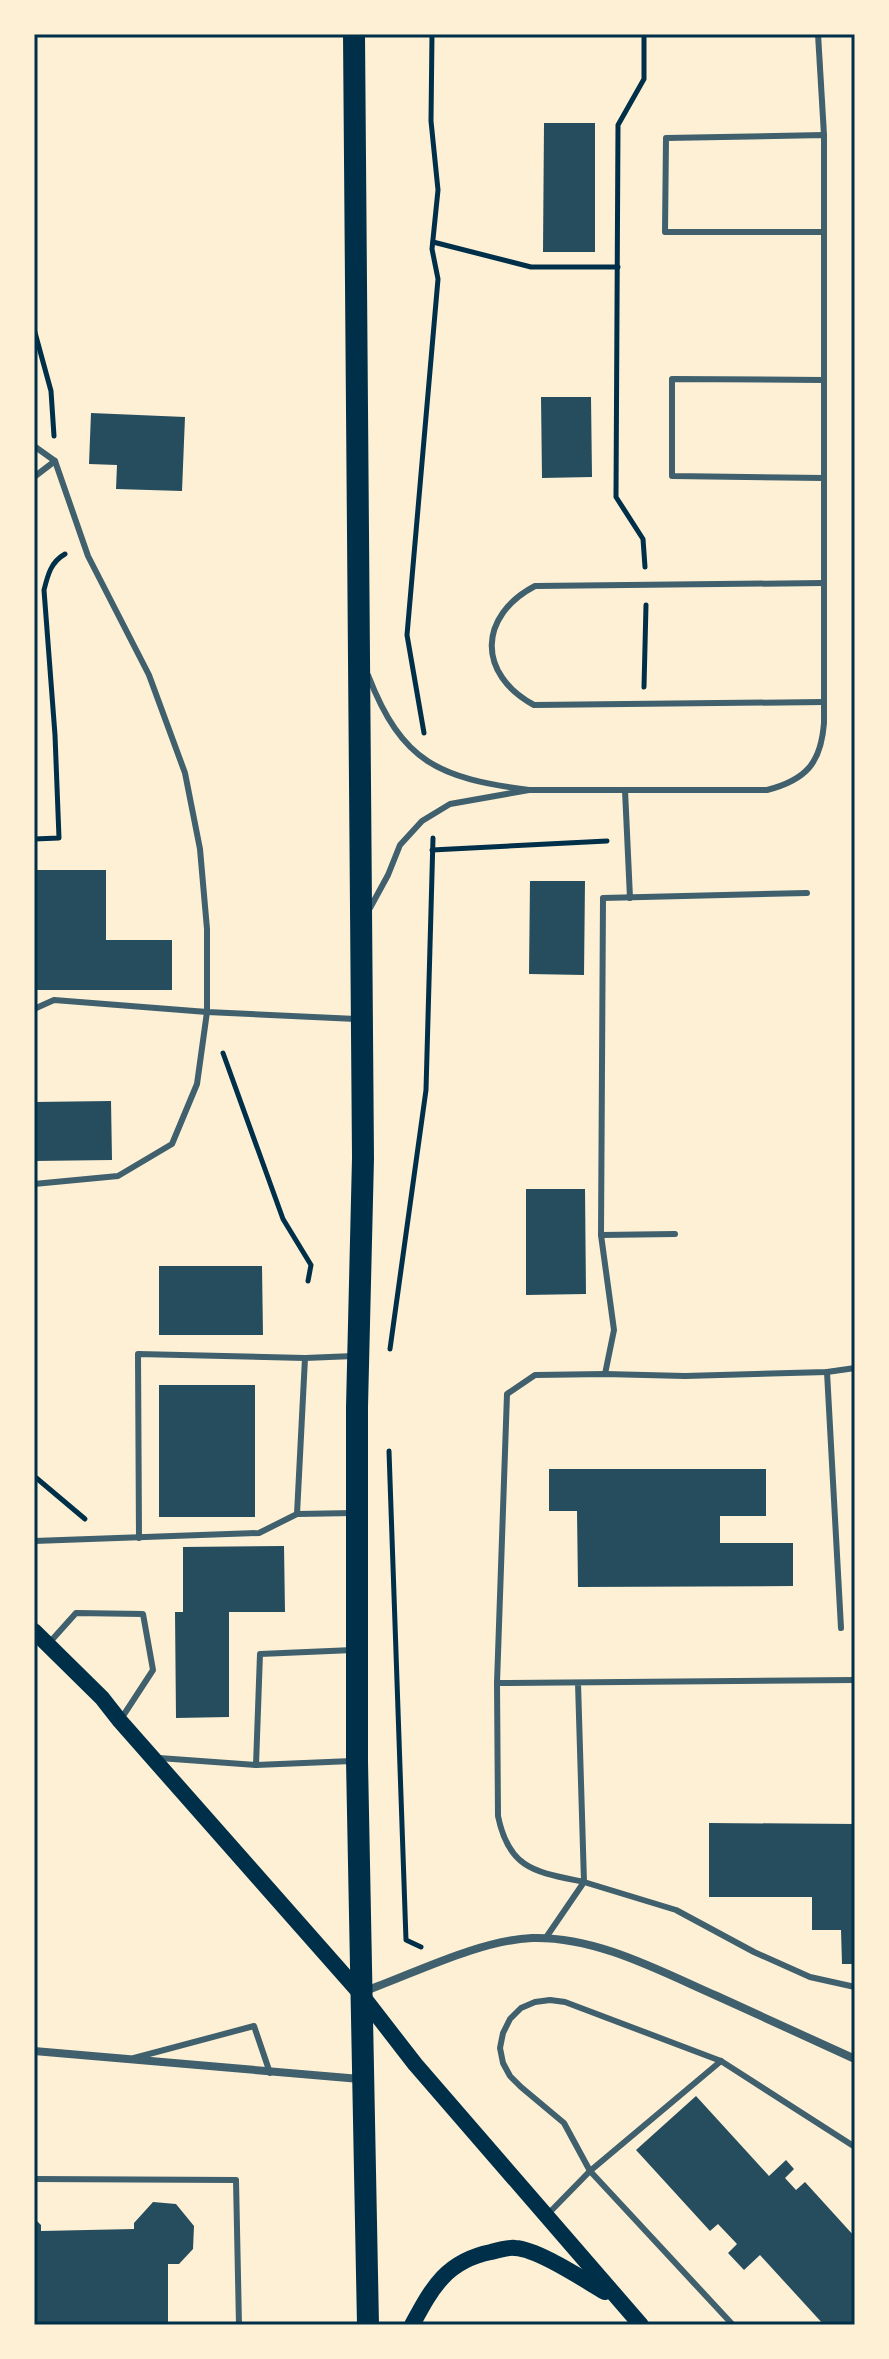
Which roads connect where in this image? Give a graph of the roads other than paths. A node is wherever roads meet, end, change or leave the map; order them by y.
1 (354, 34) edge
2 (818, 34) edge
3 (824, 135) junction
4 (823, 232) junction
5 (823, 380) junction
6 (34, 446) edge
7 (55, 461) junction
8 (34, 477) edge
9 (824, 478) junction
10 (824, 583) junction
11 (358, 648) junction
12 (824, 702) junction
13 (529, 790) junction
14 (625, 790) junction
15 (807, 893) dead end
16 (630, 898) junction
17 (360, 925) junction
18 (34, 1009) edge
19 (207, 1012) junction
20 (361, 1019) junction
21 (34, 1184) edge
22 (675, 1234) dead end
23 (601, 1235) junction
24 (358, 1355) junction
25 (305, 1358) junction
26 (855, 1368) edge
27 (827, 1372) junction
28 (605, 1374) junction
29 (356, 1513) junction
30 (297, 1514) junction
31 (139, 1538) junction
32 (34, 1541) edge
33 (841, 1628) dead end
34 (34, 1631) edge
35 (47, 1645) junction
36 (357, 1650) junction
37 (855, 1680) edge
38 (497, 1683) junction
39 (578, 1683) junction
40 (120, 1721) junction
41 (153, 1757) junction
42 (357, 1761) junction
43 (256, 1765) junction
44 (584, 1882) junction
45 (545, 1939) junction
46 (855, 1987) edge
47 (360, 1993) junction
48 (34, 2051) edge
49 (855, 2059) edge
50 (127, 2060) junction
51 (721, 2061) junction
52 (270, 2073) junction
53 (364, 2079) junction
54 (855, 2147) edge
55 (590, 2171) junction
56 (34, 2179) edge
57 (546, 2216) junction
58 (615, 2297) junction
59 (239, 2325) edge
60 (368, 2325) edge
61 (412, 2325) edge
62 (641, 2325) edge
63 (733, 2325) edge

1 - 11 highway
2 - 3 lane
3 - 4 lane
3 - 4 lane
4 - 5 lane
5 - 9 lane
5 - 9 lane
6 - 7 lane
7 - 8 lane
7 - 19 lane
9 - 10 lane
10 - 12 lane
10 - 12 lane
11 - 13 lane
11 - 17 highway
12 - 14 lane
13 - 14 lane
13 - 17 lane
14 - 16 lane
15 - 16 lane
16 - 23 lane
17 - 20 highway
18 - 19 lane
19 - 20 lane
19 - 21 lane
20 - 24 highway
22 - 23 lane
23 - 28 lane
24 - 25 lane
24 - 29 highway
25 - 30 lane
25 - 31 lane
26 - 27 lane
27 - 28 lane
27 - 33 lane
28 - 38 lane
29 - 30 lane
29 - 36 highway
30 - 31 lane
31 - 32 lane
34 - 35 main road
35 - 40 main road
35 - 40 lane
36 - 42 highway
36 - 43 lane
37 - 39 lane
38 - 39 lane
38 - 44 lane
39 - 44 lane
40 - 41 main road
41 - 43 lane
41 - 47 main road
42 - 43 lane
42 - 47 highway
44 - 45 lane
44 - 46 lane
45 - 47 street
45 - 49 street
47 - 53 highway
47 - 57 main road
48 - 50 street
50 - 52 street
50 - 52 lane
51 - 54 lane
51 - 55 lane
51 - 55 lane
52 - 53 street
53 - 60 highway
55 - 57 lane
55 - 63 lane
56 - 59 lane
57 - 58 main road
58 - 61 main road
58 - 62 main road

